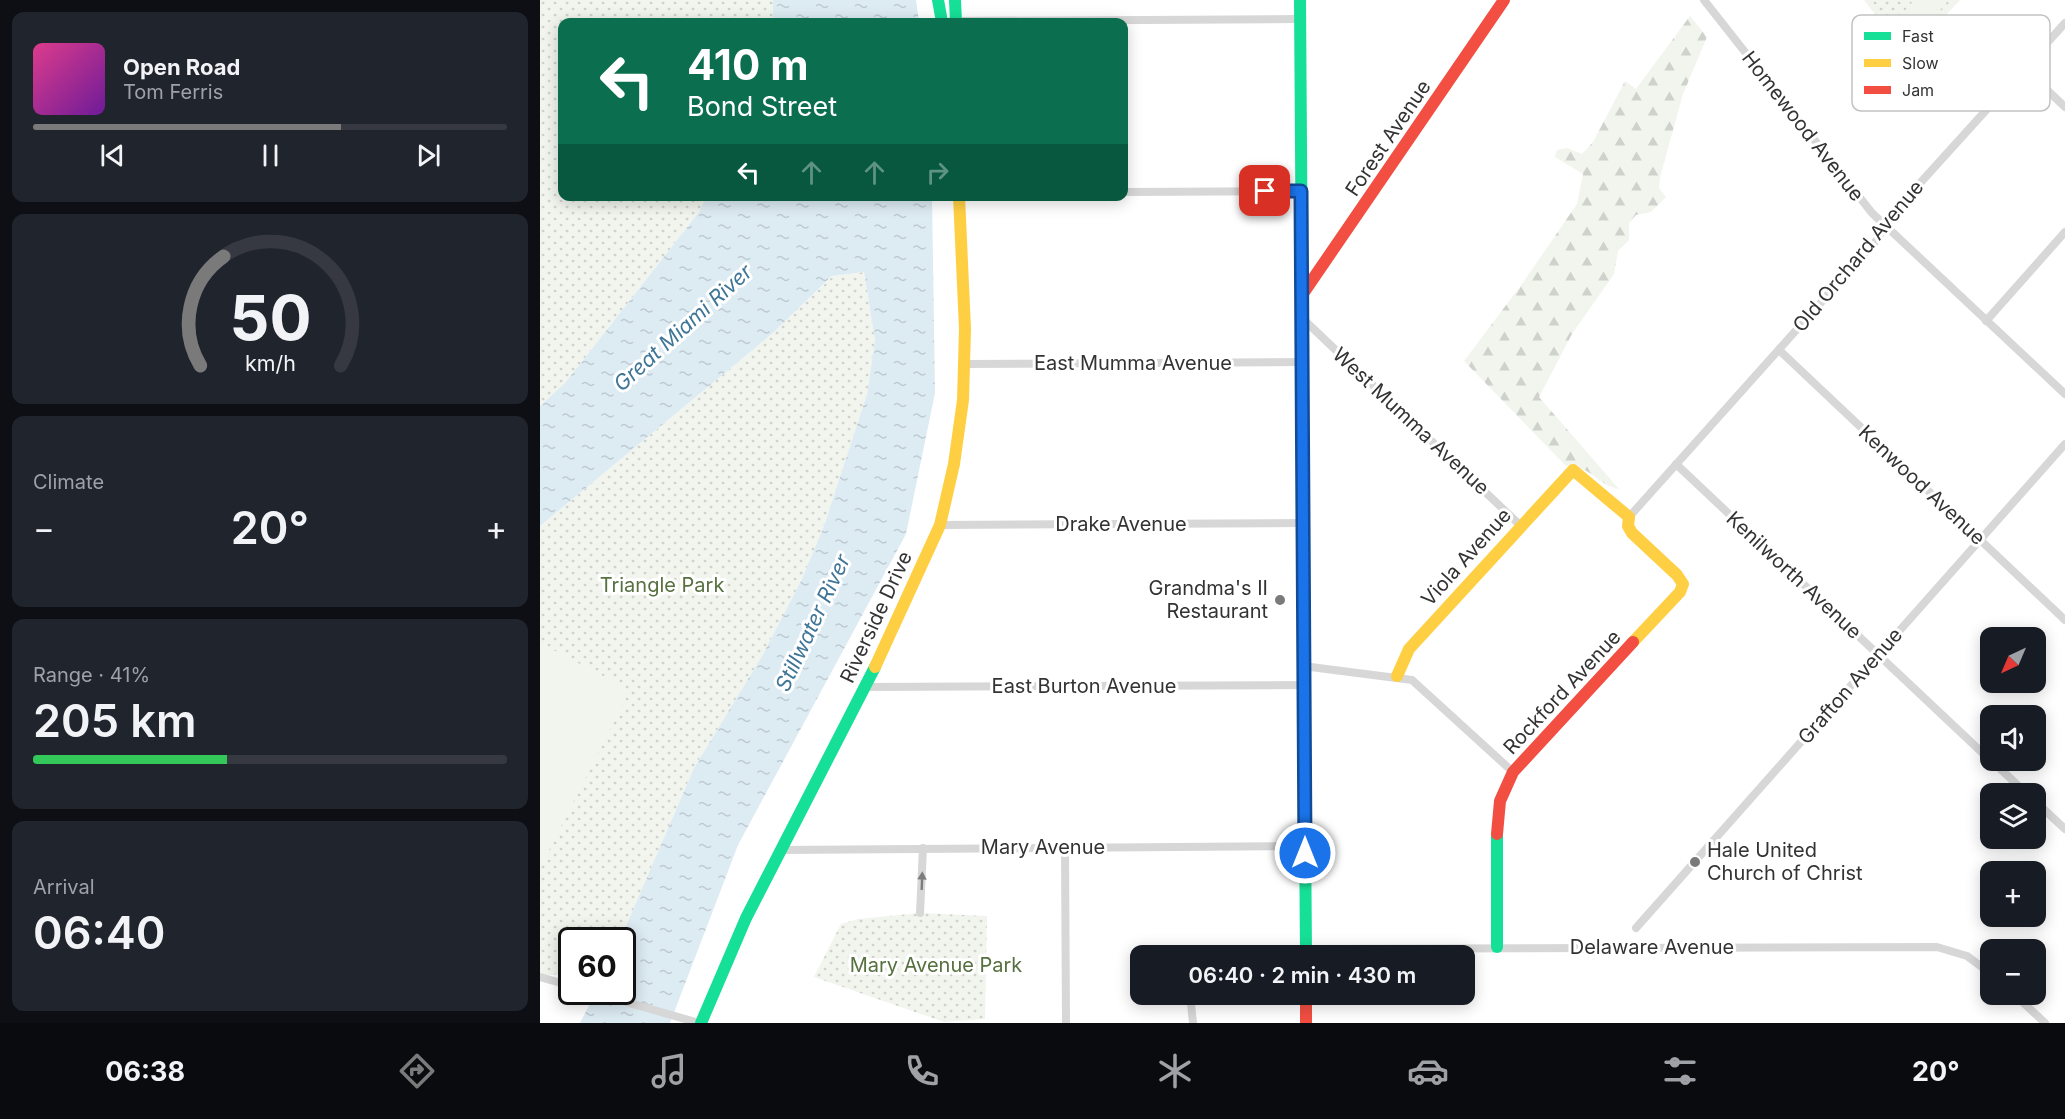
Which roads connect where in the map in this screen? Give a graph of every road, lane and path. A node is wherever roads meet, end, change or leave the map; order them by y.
1 (938, 0) edge
2 (955, 0) edge
3 (1300, 0) edge
4 (1504, 0) edge
5 (1704, 0) edge
6 (941, 18) edge
7 (956, 18) edge
8 (1300, 19) junction
9 (1128, 20) edge
10 (2065, 23) edge
11 (2050, 39) edge
12 (2050, 92) edge
13 (2065, 106) edge
14 (1985, 111) edge
15 (1301, 191) junction
16 (1128, 192) edge
17 (959, 201) edge
18 (1885, 226) junction
19 (2065, 232) edge
20 (1302, 296) junction
21 (1301, 317) junction
22 (1986, 321) junction
23 (1779, 350) junction
24 (1302, 362) junction
25 (965, 364) junction
26 (2065, 394) edge
27 (2065, 444) edge
28 (1677, 464) junction
29 (1629, 517) junction
30 (1302, 523) junction
31 (940, 525) junction
32 (1521, 525) junction
33 (1981, 540) junction
34 (2065, 620) edge
35 (1879, 654) junction
36 (1303, 666) junction
37 (1397, 676) junction
38 (1303, 685) junction
39 (865, 687) junction
40 (1980, 750) edge
41 (2003, 771) edge
42 (1513, 772) junction
43 (2015, 783) edge
44 (2046, 812) edge
45 (2065, 830) edge
46 (1305, 846) junction
47 (1065, 847) junction
48 (923, 848) junction
49 (781, 850) junction
50 (920, 913) dead end
51 (1306, 945) edge
52 (1497, 947) junction
53 (1627, 947) junction
54 (1475, 948) edge
55 (1980, 966) edge
56 (540, 977) edge
57 (558, 982) edge
58 (636, 1005) edge
59 (1191, 1005) edge
60 (1306, 1005) edge
61 (2026, 1005) edge
62 (700, 1023) edge
63 (1066, 1023) edge
64 (1193, 1023) edge
65 (1306, 1023) edge
66 (2045, 1023) edge

1 - 6 main road
2 - 7 main road
3 - 8 main road
4 - 20 main road, Forest Avenue
5 - 18 street, Homewood Avenue
8 - 9 street
8 - 15 main road
10 - 11 street, Old Orchard Avenue
12 - 13 street
14 - 18 street, Old Orchard Avenue
15 - 16 street
15 - 20 main road
17 - 25 main road, Riverside Drive
18 - 22 street, Homewood Avenue
18 - 23 street, Old Orchard Avenue
19 - 22 street
20 - 21 main road
21 - 24 main road
21 - 32 street, West Mumma Avenue
22 - 26 street, Homewood Avenue
23 - 28 street, Old Orchard Avenue
23 - 33 street, Kenwood Avenue
24 - 25 street, East Mumma Avenue
24 - 30 main road
25 - 31 main road, Riverside Drive
27 - 33 street, Grafton Avenue
28 - 29 street, Old Orchard Avenue
28 - 35 street, Kenilworth Avenue
29 - 32 main road, Viola Avenue
29 - 42 main road, Rockford Avenue
30 - 31 street, Drake Avenue
30 - 36 main road
31 - 39 main road, Riverside Drive
32 - 37 main road, Viola Avenue
33 - 34 street, Kenwood Avenue
33 - 35 street, Grafton Avenue
35 - 40 street, Kenilworth Avenue
35 - 53 street, Grafton Avenue
36 - 37 street
36 - 38 main road
37 - 42 street
38 - 39 street, East Burton Avenue
38 - 46 main road
39 - 49 main road, Riverside Drive
41 - 43 street, Kenilworth Avenue
42 - 52 main road, Rockford Avenue
44 - 45 street
46 - 47 street, Mary Avenue
46 - 51 main road
47 - 48 street, Mary Avenue
47 - 63 street
48 - 49 street, Mary Avenue
50 -> 48 street
49 - 62 main road, Riverside Drive
52 - 53 street, Delaware Avenue
52 - 54 street, Delaware Avenue
53 - 55 street, Delaware Avenue
56 - 57 street
58 - 62 street
59 - 64 street
60 - 65 main road
61 - 66 street

